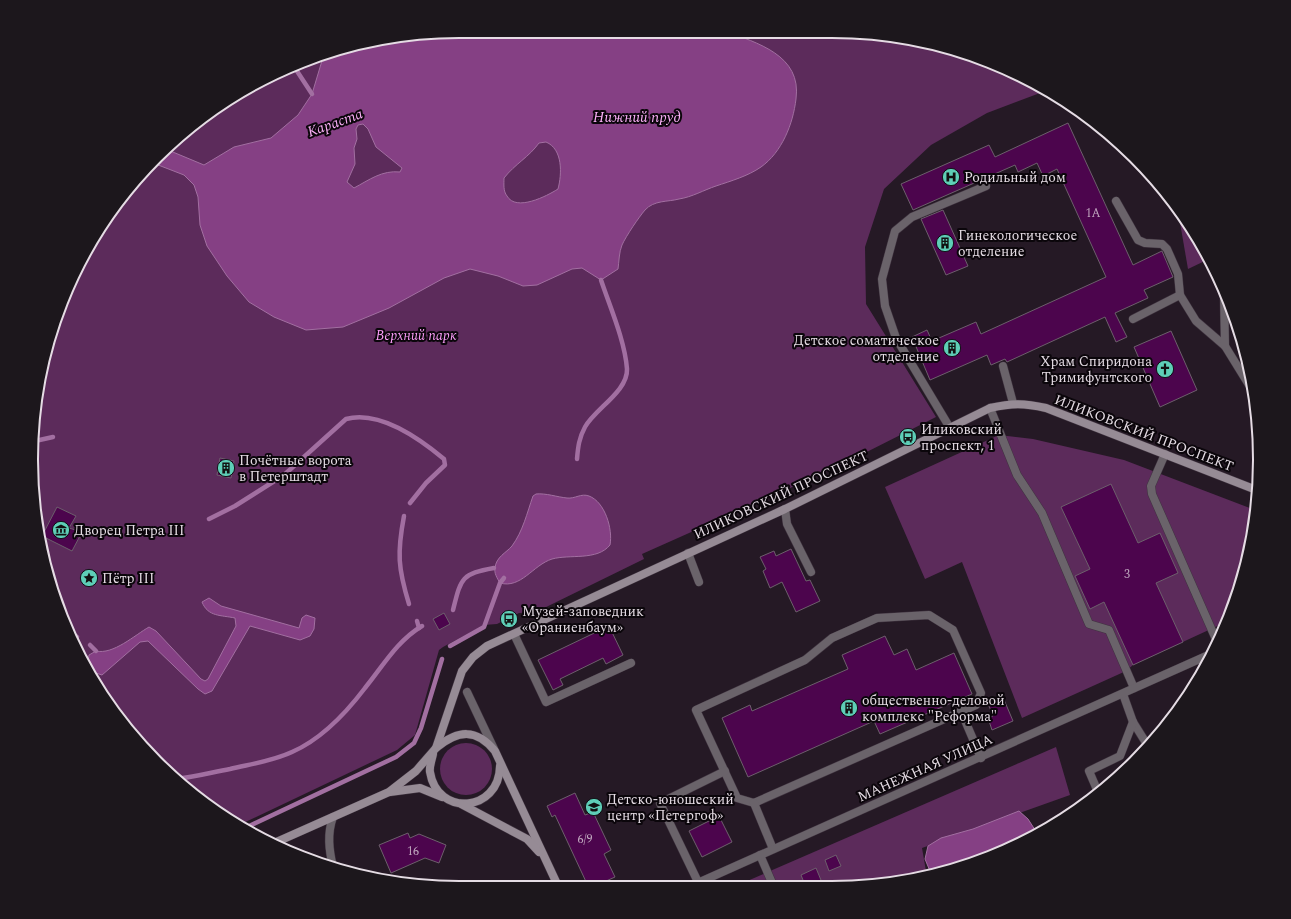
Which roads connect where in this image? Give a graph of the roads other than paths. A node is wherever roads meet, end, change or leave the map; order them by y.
1 (986, 186) dead end
2 (1116, 201) dead end
3 (1180, 295) junction
4 (1224, 306) edge
5 (1133, 319) dead end
6 (1225, 346) junction
7 (1003, 366) dead end
8 (1245, 379) edge
9 (1013, 403) junction
10 (990, 408) junction
11 (950, 428) junction
12 (1165, 454) junction
13 (1252, 489) edge
14 (785, 509) junction
15 (688, 553) junction
16 (811, 572) dead end
17 (699, 582) dead end
18 (514, 634) junction
19 (1214, 636) edge
20 (1204, 657) edge
21 (631, 663) dead end
22 (1134, 688) junction
23 (466, 692) dead end
24 (1123, 694) junction
25 (961, 711) junction
26 (1133, 722) junction
27 (1145, 741) edge
28 (435, 750) junction
29 (496, 751) junction
30 (981, 758) junction
31 (500, 764) junction
32 (724, 771) junction
33 (1096, 787) edge
34 (389, 792) junction
35 (754, 803) junction
36 (459, 804) junction
37 (333, 817) junction
38 (279, 841) edge
39 (773, 849) junction
40 (760, 855) junction
41 (546, 860) junction
42 (332, 861) edge
43 (554, 881) edge
44 (693, 881) edge
45 (701, 881) edge
46 (771, 881) edge

1 - 11 street
2 - 3 street
3 - 5 street
3 - 6 street
4 - 6 street
6 - 8 street
7 - 9 street
9 - 10 main road, ИЛИКОВСКИЙ ПРОСПЕКТ
9 - 12 main road, ИЛИКОВСКИЙ ПРОСПЕКТ
10 - 11 main road, ИЛИКОВСКИЙ ПРОСПЕКТ
10 - 22 street
11 - 14 main road, ИЛИКОВСКИЙ ПРОСПЕКТ
12 - 13 main road, ИЛИКОВСКИЙ ПРОСПЕКТ
12 - 19 street
14 - 15 main road, ИЛИКОВСКИЙ ПРОСПЕКТ
14 - 16 street
15 - 17 street
15 - 18 main road, ИЛИКОВСКИЙ ПРОСПЕКТ
18 - 21 street
18 - 28 main road, ИЛИКОВСКИЙ ПРОСПЕКТ
20 - 22 street, МАНЕЖНАЯ УЛИЦА
22 - 24 street, МАНЕЖНАЯ УЛИЦА
23 - 29 street
24 - 26 street
24 - 30 street, МАНЕЖНАЯ УЛИЦА
25 - 30 street
25 - 32 street
25 - 35 street
26 - 27 street
26 - 33 street
28 - 29 main road
28 - 34 main road, ИЛИКОВСКИЙ ПРОСПЕКТ
28 - 36 main road
29 - 31 main road
30 - 39 street, МАНЕЖНАЯ УЛИЦА
31 - 36 main road
31 - 41 main road
32 - 35 street
32 - 44 street
34 - 36 main road, ИЛИКОВСКИЙ ПРОСПЕКТ
34 - 37 main road, ИЛИКОВСКИЙ ПРОСПЕКТ
35 - 39 street
36 - 41 main road
37 - 38 main road, ИЛИКОВСКИЙ ПРОСПЕКТ
37 - 42 street
39 - 40 street, МАНЕЖНАЯ УЛИЦА
40 - 45 street, МАНЕЖНАЯ УЛИЦА
40 - 46 street
41 - 43 main road

